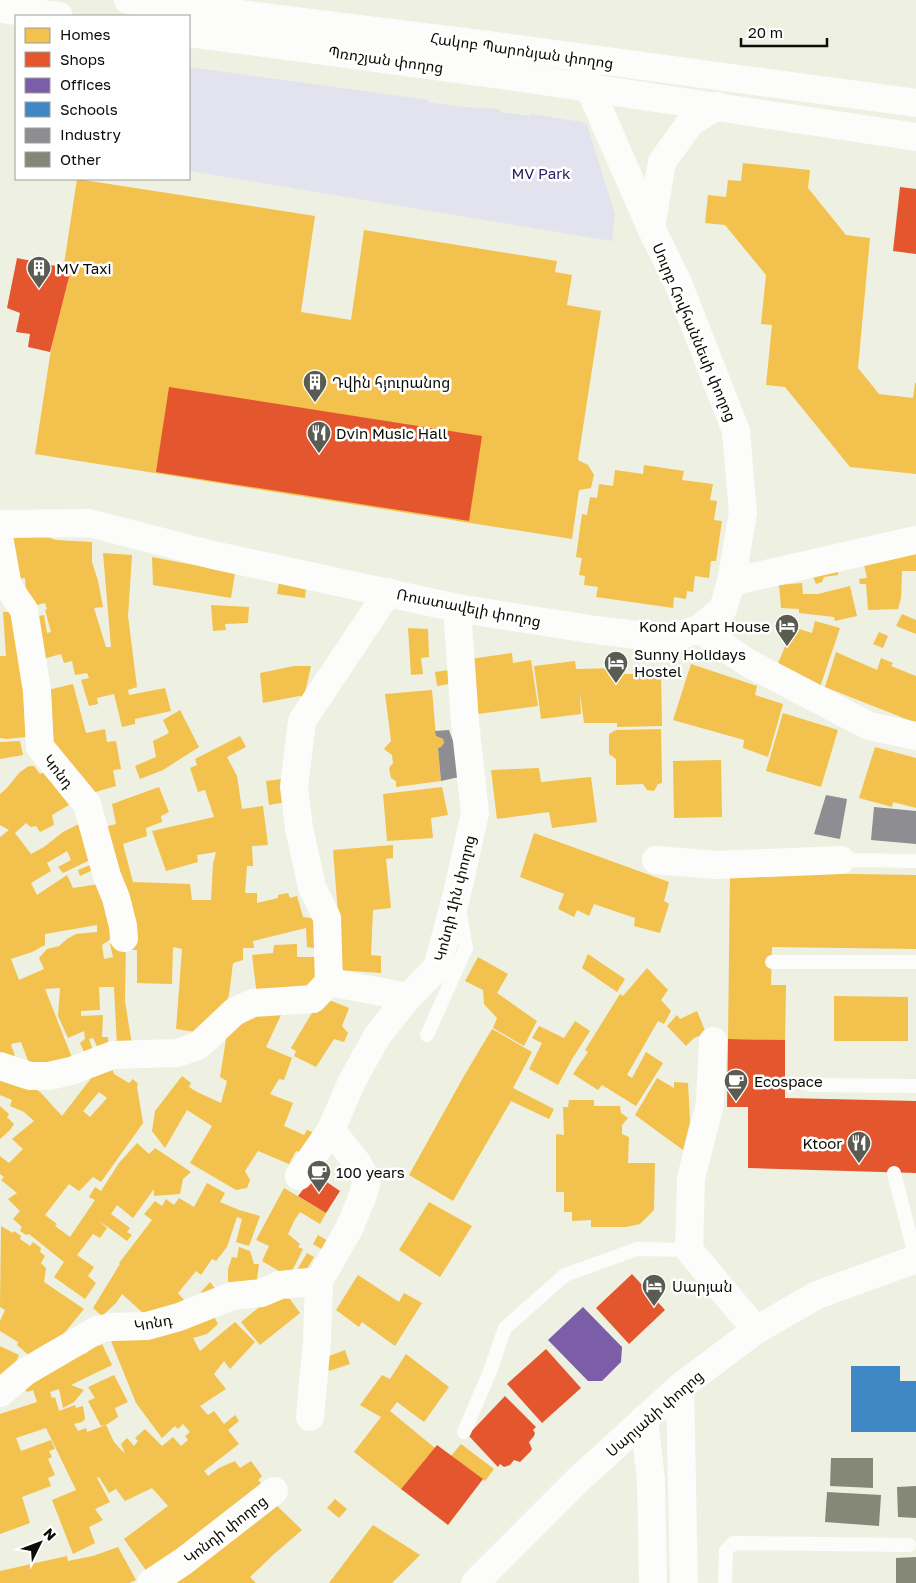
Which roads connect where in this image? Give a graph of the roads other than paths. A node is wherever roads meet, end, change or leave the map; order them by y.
1 (128, 0) edge
2 (0, 9) edge
3 (51, 15) edge
4 (190, 32) edge
5 (583, 58) junction
6 (510, 76) joint
7 (589, 87) junction
8 (916, 103) edge
9 (717, 106) junction
10 (916, 136) edge
11 (651, 228) junction
12 (0, 524) edge
13 (916, 540) edge
14 (0, 542) edge
15 (731, 582) junction
16 (388, 592) junction
17 (457, 608) junction
18 (699, 629) junction
19 (916, 736) edge
20 (656, 860) dead end
21 (841, 860) joint
22 (916, 861) edge
23 (457, 894) junction
24 (124, 938) dead end
25 (772, 962) dead end
26 (916, 962) edge
27 (328, 982) junction
28 (408, 997) junction
29 (427, 1034) dead end
30 (713, 1041) dead end
31 (0, 1066) edge
32 (811, 1085) dead end
33 (897, 1086) junction
34 (916, 1086) edge
35 (897, 1100) dead end
36 (331, 1130) junction
37 (894, 1173) dead end
38 (299, 1176) dead end
39 (689, 1250) junction
40 (916, 1259) edge
41 (319, 1282) junction
42 (756, 1330) junction
43 (680, 1387) junction
44 (0, 1393) edge
45 (310, 1417) dead end
46 (644, 1419) junction
47 (464, 1432) dead end
48 (274, 1491) dead end
49 (910, 1545) dead end
50 (151, 1583) edge
51 (475, 1583) edge
52 (653, 1583) edge
53 (684, 1583) edge
54 (725, 1583) edge

1 - 5 street, Հակոբ Պարոնյան փողոց
2 - 3 street
4 - 6 street, Պռոշյան փողոց
5 - 7 street
5 - 8 street, Հակոբ Պարոնյան փողոց
6 - 7 street, Հակոբ Պարոնյան փողոց
7 - 9 street, Հակոբ Պարոնյան փողոց
7 - 11 street
9 - 10 street, Հակոբ Պարոնյան փողոց
9 - 11 street, Սուրբ Հովհաննեսի փողոց
11 - 15 street, Սուրբ Հովհաննեսի փողոց
12 - 16 street, Ռուստավելի փողոց
13 - 15 street
14 - 24 street, Կոնդ
15 - 18 street, Սուրբ Հովհաննեսի փողոց
16 - 17 street, Ռուստավելի փողոց
16 - 27 street
17 - 18 street, Ռուստավելի փողոց
17 - 23 street, Կոնդի 1ին փողոց
18 - 19 street
20 - 21 street
21 - 22 lane
23 - 28 street, Կոնդի 1ին փողոց
23 - 29 lane
25 - 26 lane
27 - 28 street
27 - 31 street
28 - 36 street, Կոնդի 1ին փողոց
30 - 39 street
32 - 33 lane
33 - 34 lane
33 - 35 lane
36 - 38 street, Կոնդի 1ին փողոց
36 - 41 street
37 - 40 lane
39 - 42 street
39 - 47 lane
40 - 42 street, Սարյանի փողոց
41 - 44 street, Կոնդ
41 - 45 street
42 - 43 street, Սարյանի փողոց
43 - 46 street, Սարյանի փողոց
43 - 53 street
46 - 51 street, Սարյանի փողոց
46 - 52 street
48 - 50 street, Կոնդի փողոց
49 - 54 lane

